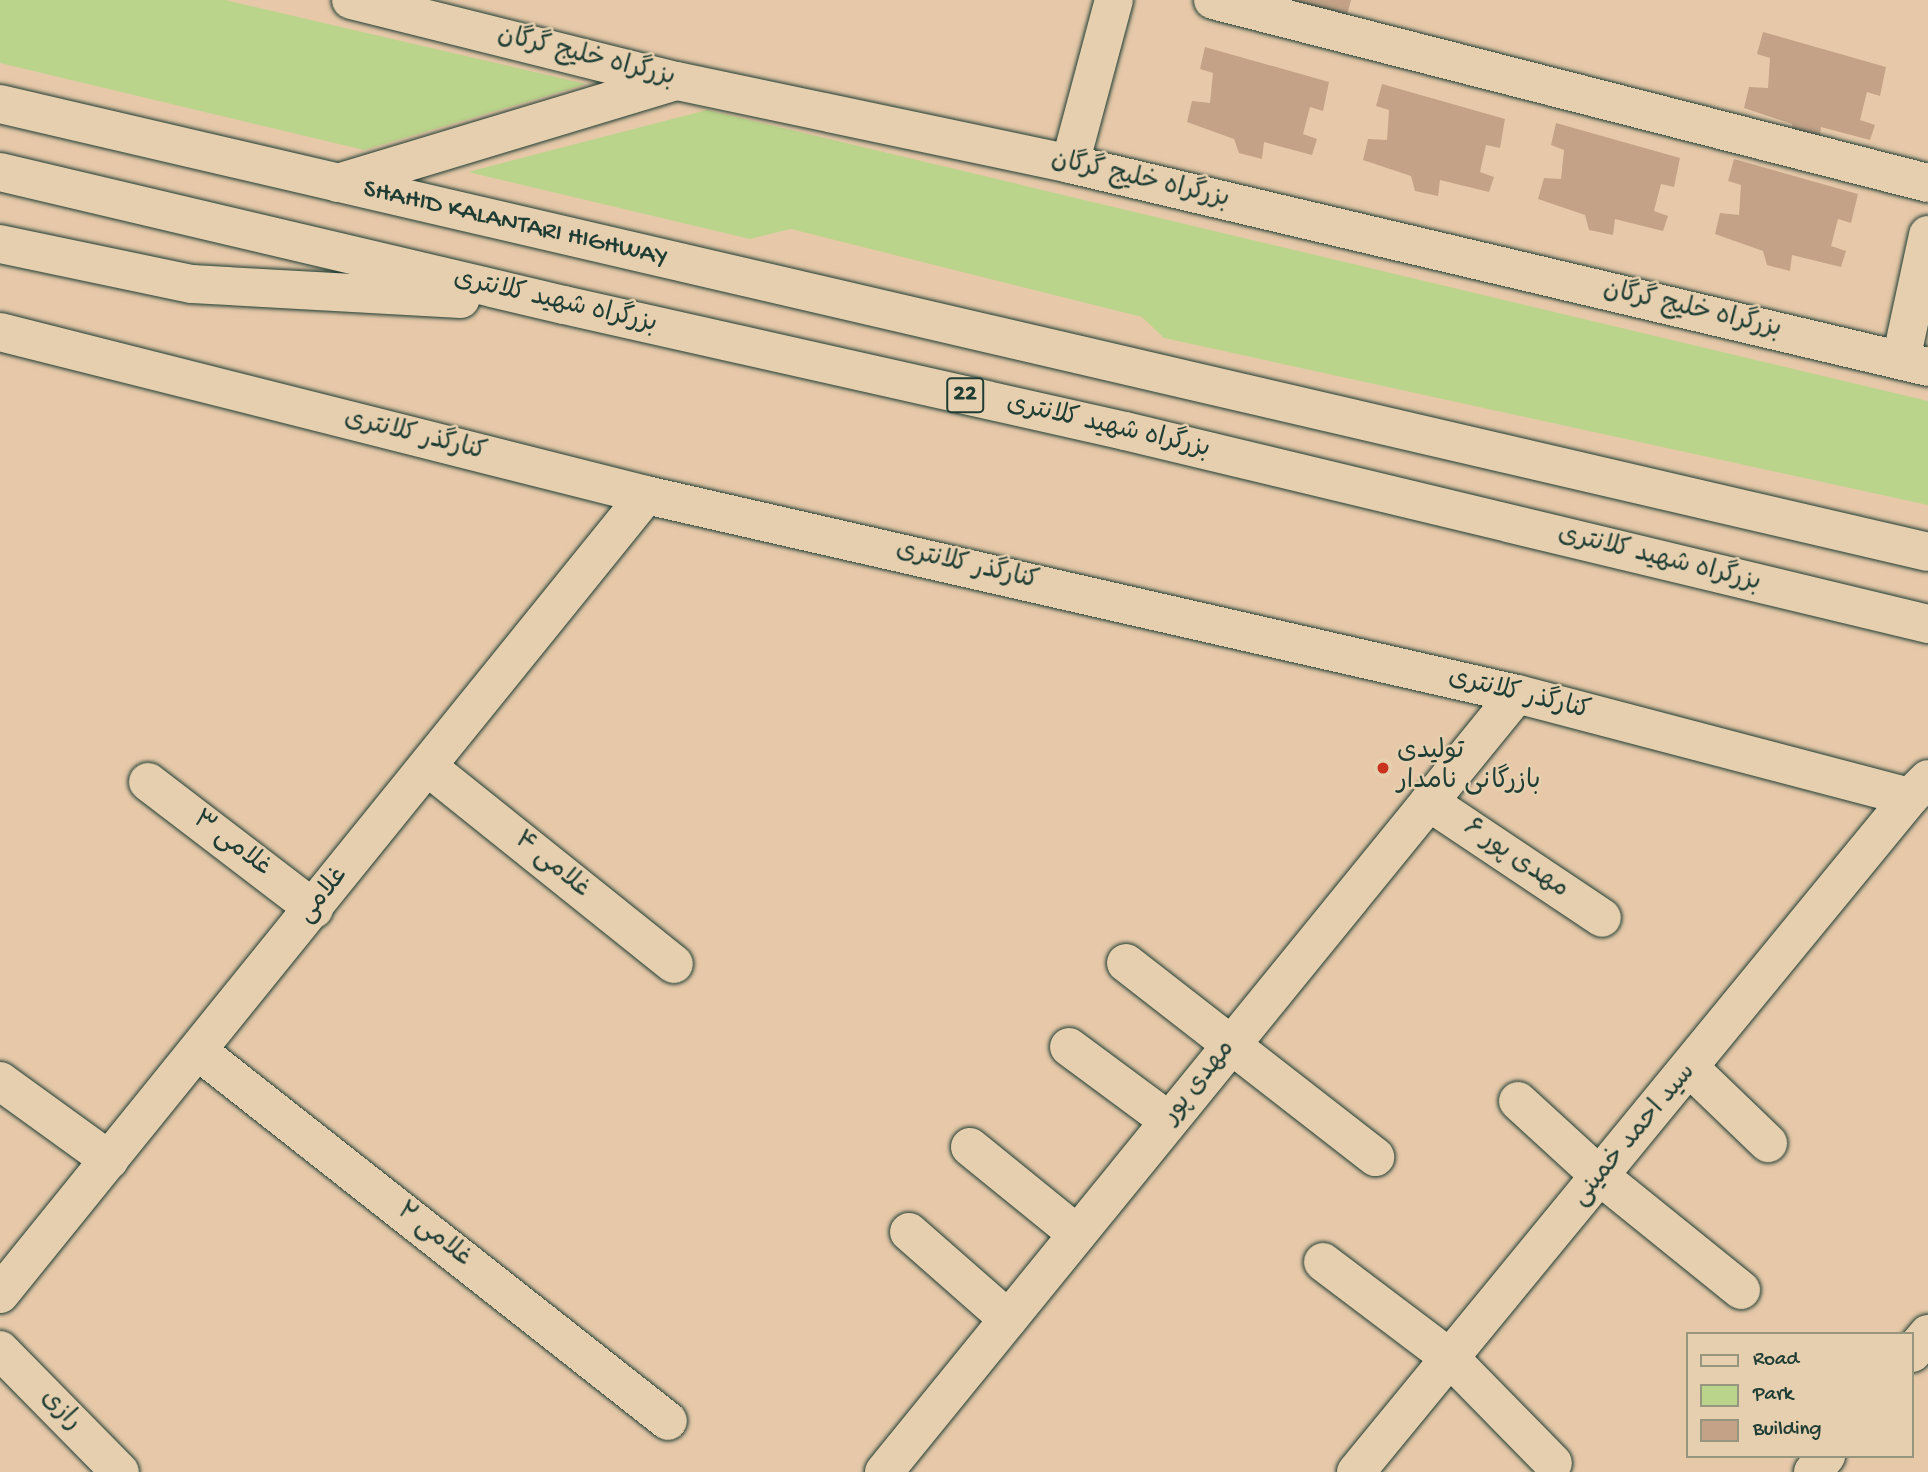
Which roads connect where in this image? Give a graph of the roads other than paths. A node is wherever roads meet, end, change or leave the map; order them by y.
1 (351, 0) edge
2 (1114, 0) edge
3 (1213, 0) edge
4 (677, 81) junction
5 (0, 104) edge
6 (1070, 164) junction
7 (0, 172) edge
8 (338, 183) junction
9 (1928, 183) edge
10 (1928, 235) edge
11 (0, 244) edge
12 (564, 306) junction
13 (0, 332) edge
14 (1914, 363) edge
15 (646, 495) junction
16 (1928, 552) edge
17 (1928, 624) edge
18 (1517, 694) junction
19 (428, 767) junction
20 (148, 782) dead end
21 (1919, 788) edge
22 (1429, 802) junction
23 (314, 909) junction
24 (1602, 918) dead end
25 (1126, 963) dead end
26 (674, 964) dead end
27 (1231, 1045) junction
28 (1069, 1046) dead end
29 (198, 1051) junction
30 (1691, 1069) junction
31 (0, 1081) edge
32 (1518, 1101) dead end
33 (1169, 1121) junction
34 (1768, 1143) dead end
35 (970, 1147) dead end
36 (1375, 1157) dead end
37 (109, 1160) junction
38 (1601, 1177) junction
39 (909, 1232) dead end
40 (1077, 1234) junction
41 (1323, 1262) dead end
42 (1741, 1290) dead end
43 (0, 1294) edge
44 (1008, 1319) junction
45 (1928, 1334) edge
46 (0, 1350) edge
47 (1914, 1351) edge
48 (1450, 1359) junction
49 (668, 1421) dead end
50 (1824, 1458) edge
51 (1553, 1463) dead end
52 (120, 1472) edge
53 (884, 1472) edge
54 (1356, 1472) edge
55 (1813, 1472) edge

1 - 4 main road, بزرگراه خلیج گرگان
2 - 6 main road
3 - 9 main road
4 - 6 main road, بزرگراه خلیج گرگان
4 - 8 main road
5 - 8 main road, SHAHID KALANTARI HIGHWAY / 22
6 - 14 main road, بزرگراه خلیج گرگان
7 - 12 main road, بزرگراه شهید کلانتری / 22
8 - 16 main road, 22
10 - 14 main road
11 - 12 main road
12 - 17 main road, بزرگراه شهید کلانتری / 22
13 - 15 main road, کنارگذر کلانتری
15 - 18 main road, کنارگذر کلانتری
15 - 19 main road, غلامی
18 - 21 main road, کنارگذر کلانتری
18 - 22 main road, مهدی پور
19 - 23 main road, غلامی
19 - 26 main road, غلامی ۴
20 - 23 main road, غلامی ۳
21 - 30 main road, سید احمد خمینی
22 - 24 main road, ۶ مهدی پور
22 - 27 main road, مهدی پور
23 - 29 main road, غلامی
25 - 27 main road
27 - 33 main road, مهدی پور
27 - 36 main road
28 - 33 main road
29 - 37 main road, غلامی
29 - 49 main road, غلامی ۲
30 - 34 main road
30 - 38 main road, سید احمد خمینی
31 - 37 main road
32 - 38 main road
33 - 40 main road, مهدی پور
35 - 40 main road
37 - 43 main road, غلامی
38 - 42 main road
38 - 48 main road, سید احمد خمینی
39 - 44 main road
40 - 44 main road, مهدی پور
41 - 48 main road
44 - 53 main road, مهدی پور
45 - 47 main road
46 - 52 main road, رازی
48 - 51 main road
48 - 54 main road, سید احمد خمینی
50 - 55 main road

